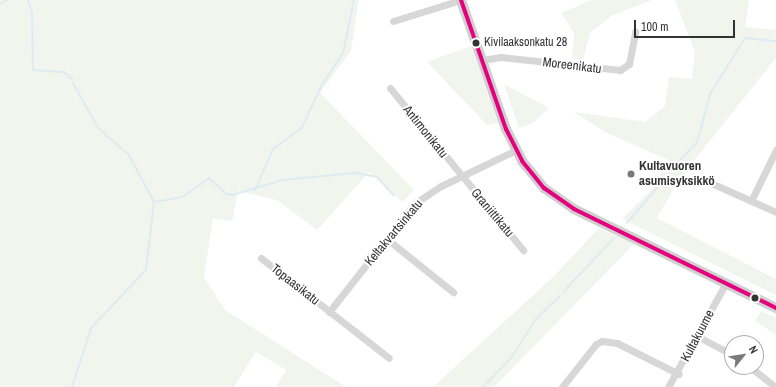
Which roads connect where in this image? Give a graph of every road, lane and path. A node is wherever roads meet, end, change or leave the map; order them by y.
1 (461, 0) edge
2 (393, 21) dead end
3 (635, 32) dead end
4 (482, 60) junction
5 (390, 88) dead end
6 (516, 150) junction
7 (776, 150) edge
8 (461, 176) junction
9 (711, 183) dead end
10 (752, 199) junction
11 (776, 212) edge
12 (387, 239) junction
13 (523, 250) dead end
14 (261, 258) dead end
15 (726, 283) junction
16 (453, 292) dead end
17 (776, 308) edge
18 (329, 312) junction
19 (698, 336) junction
20 (724, 351) edge
21 (389, 358) dead end
22 (678, 374) junction
23 (760, 375) edge
24 (562, 387) edge
25 (668, 387) edge
26 (776, 387) edge

1 - 2 street
1 - 4 street
3 - 4 street, Moreenikatu
4 - 6 street
5 - 8 street, Antimonikatu
6 - 8 street, Keltakvartsinkatu
6 - 15 street
7 - 10 street
8 - 12 street, Keltakvartsinkatu
8 - 13 street, Graniittikatu
9 - 10 street
10 - 11 street
12 - 16 street
12 - 18 street, Keltakvartsinkatu
14 - 18 street, Topaasikatu
15 - 17 street
15 - 19 street, Kultakuume
18 - 21 street, Topaasikatu
19 - 20 street
19 - 22 street, Kultakuume
22 - 24 street
22 - 25 street, Kultakuume
23 - 26 street

